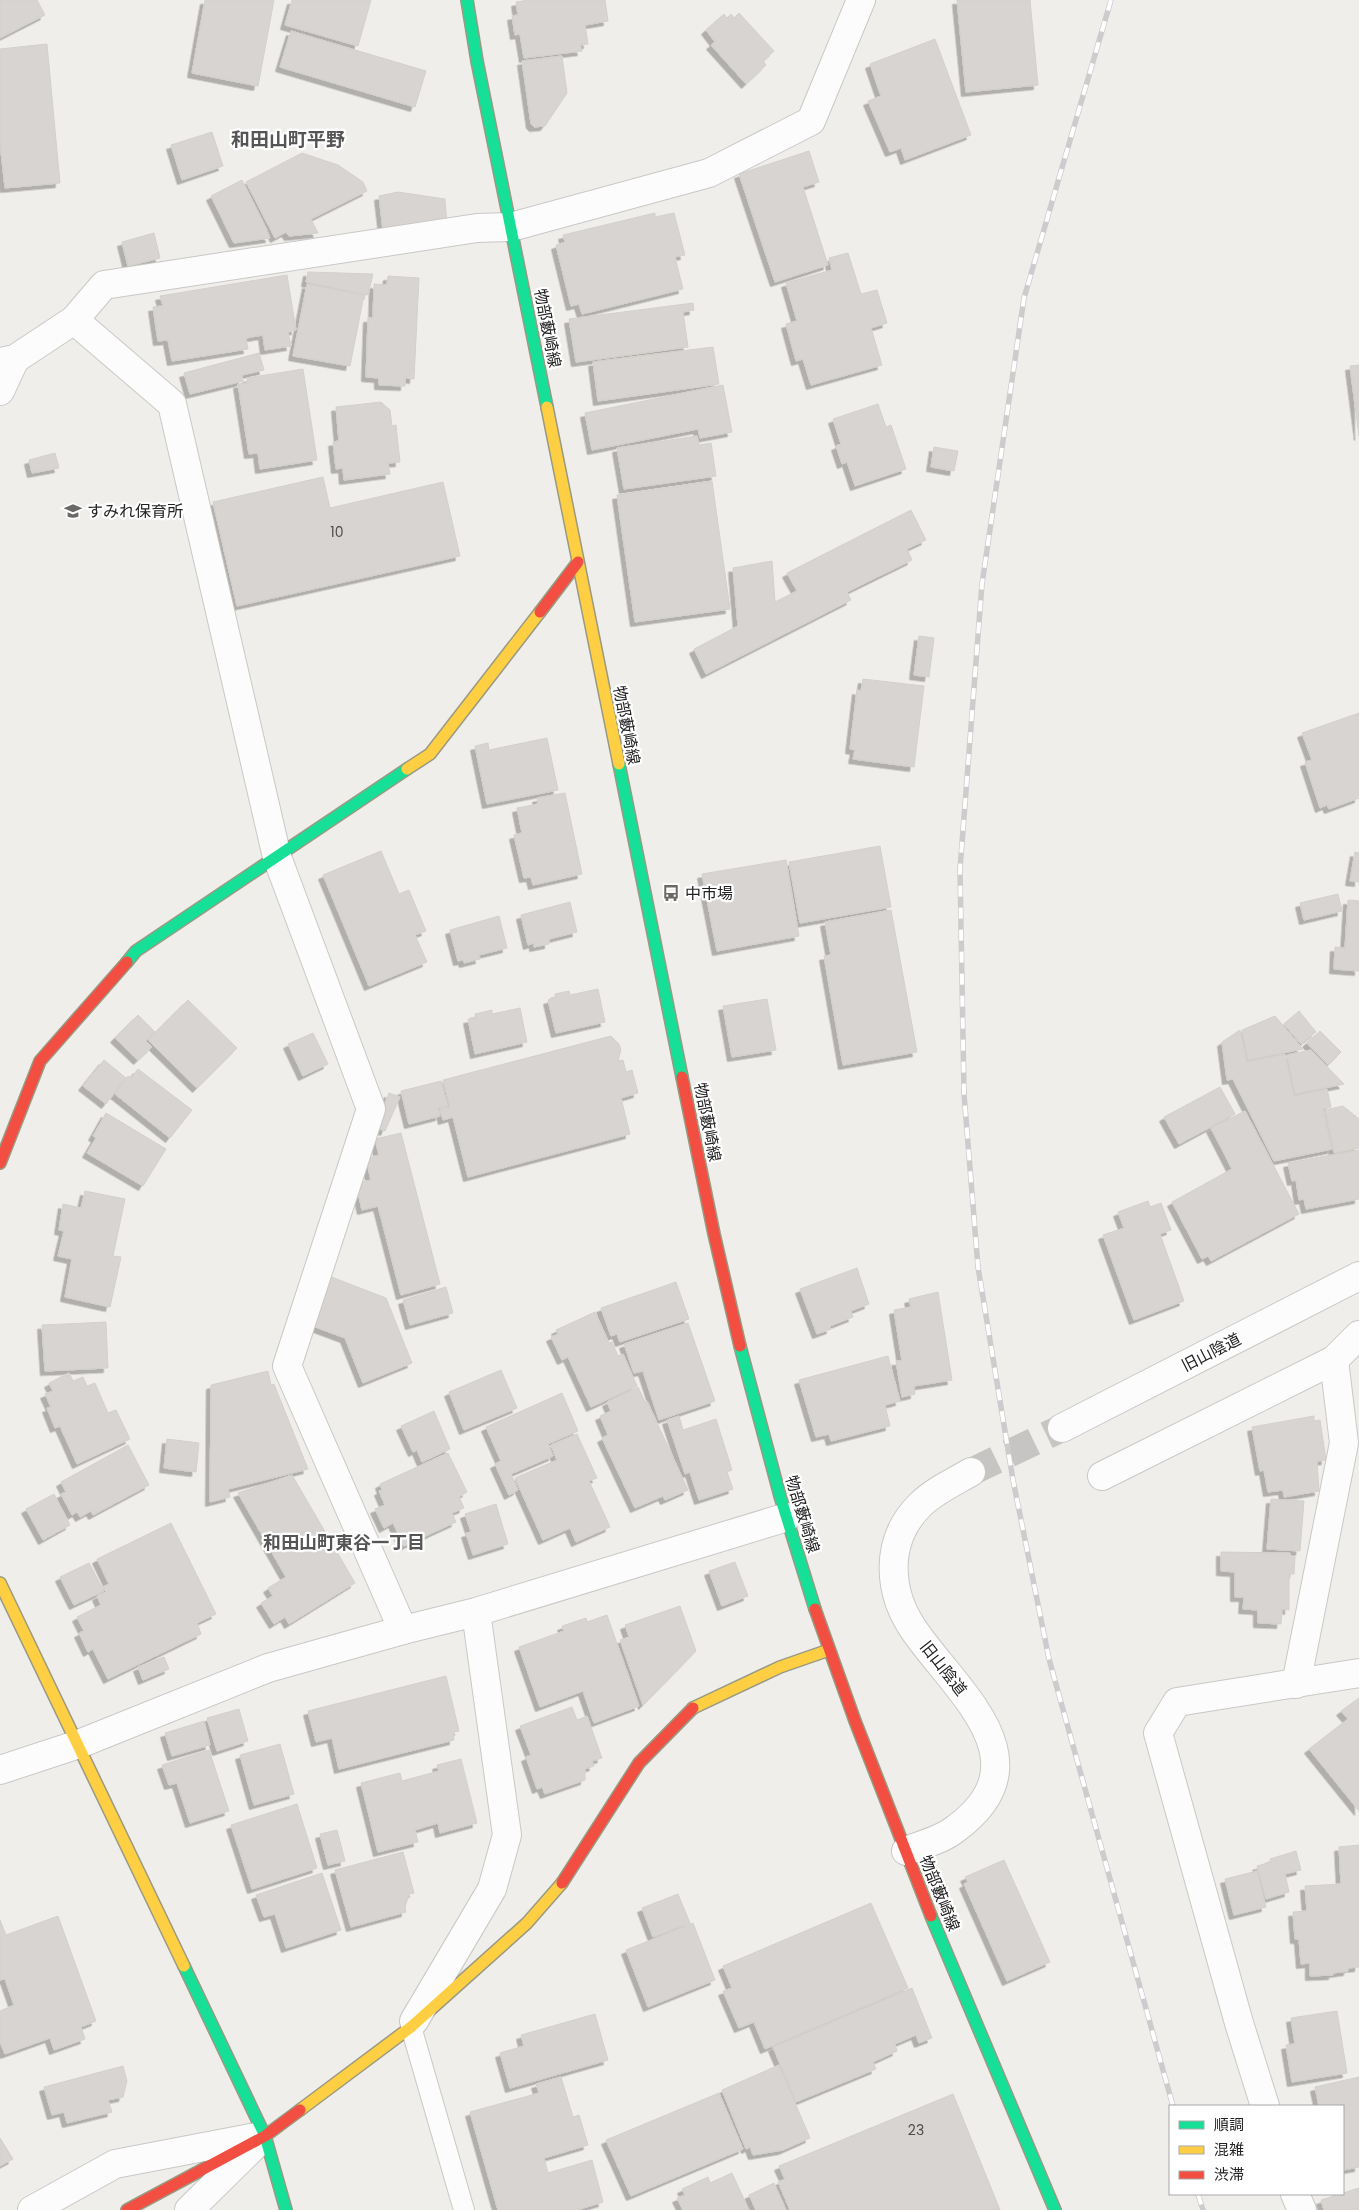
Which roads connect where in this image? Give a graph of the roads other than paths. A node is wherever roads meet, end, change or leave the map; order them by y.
1 (468, 0) edge
2 (861, 0) edge
3 (511, 226) junction
4 (74, 320) junction
5 (8, 360) edge
6 (0, 391) edge
7 (578, 562) junction
8 (277, 857) junction
9 (0, 1163) edge
10 (1359, 1276) edge
11 (1359, 1335) edge
12 (1334, 1360) junction
13 (1062, 1428) tunnel mouth
14 (971, 1472) tunnel mouth
15 (1102, 1476) dead end
16 (786, 1517) junction
17 (0, 1583) edge
18 (476, 1612) junction
19 (403, 1630) junction
20 (829, 1650) junction
21 (1359, 1674) edge
22 (1296, 1684) junction
23 (79, 1744) junction
24 (0, 1770) edge
25 (906, 1852) junction
26 (411, 2027) junction
27 (1265, 2105) edge
28 (265, 2136) junction
29 (1295, 2195) edge
30 (32, 2210) edge
31 (127, 2210) edge
32 (189, 2210) edge
33 (286, 2210) edge
34 (464, 2210) edge
35 (1055, 2210) edge
36 (1302, 2210) edge

1 - 3 street, 物部藪崎線
2 - 3 street
3 - 4 street
3 - 7 street, 物部藪崎線
4 - 5 street
4 - 8 street
5 - 6 street
7 - 8 street
7 - 16 street, 物部藪崎線
8 - 9 street
8 - 19 street
10 - 13 street, 旧山陰道
11 - 12 street
12 - 15 street
12 - 22 street
14 - 25 street, 旧山陰道
16 - 18 street
16 - 20 street, 物部藪崎線
17 - 23 street
18 - 19 street
18 - 26 street
19 - 23 street
20 - 25 street, 物部藪崎線
20 - 26 street
21 - 22 street
22 - 27 street
23 - 24 street
23 - 28 street
25 - 35 street, 物部藪崎線
26 - 28 street
26 - 34 lane
28 - 30 street
28 - 31 street
28 - 32 street
28 - 33 street
29 - 36 street

